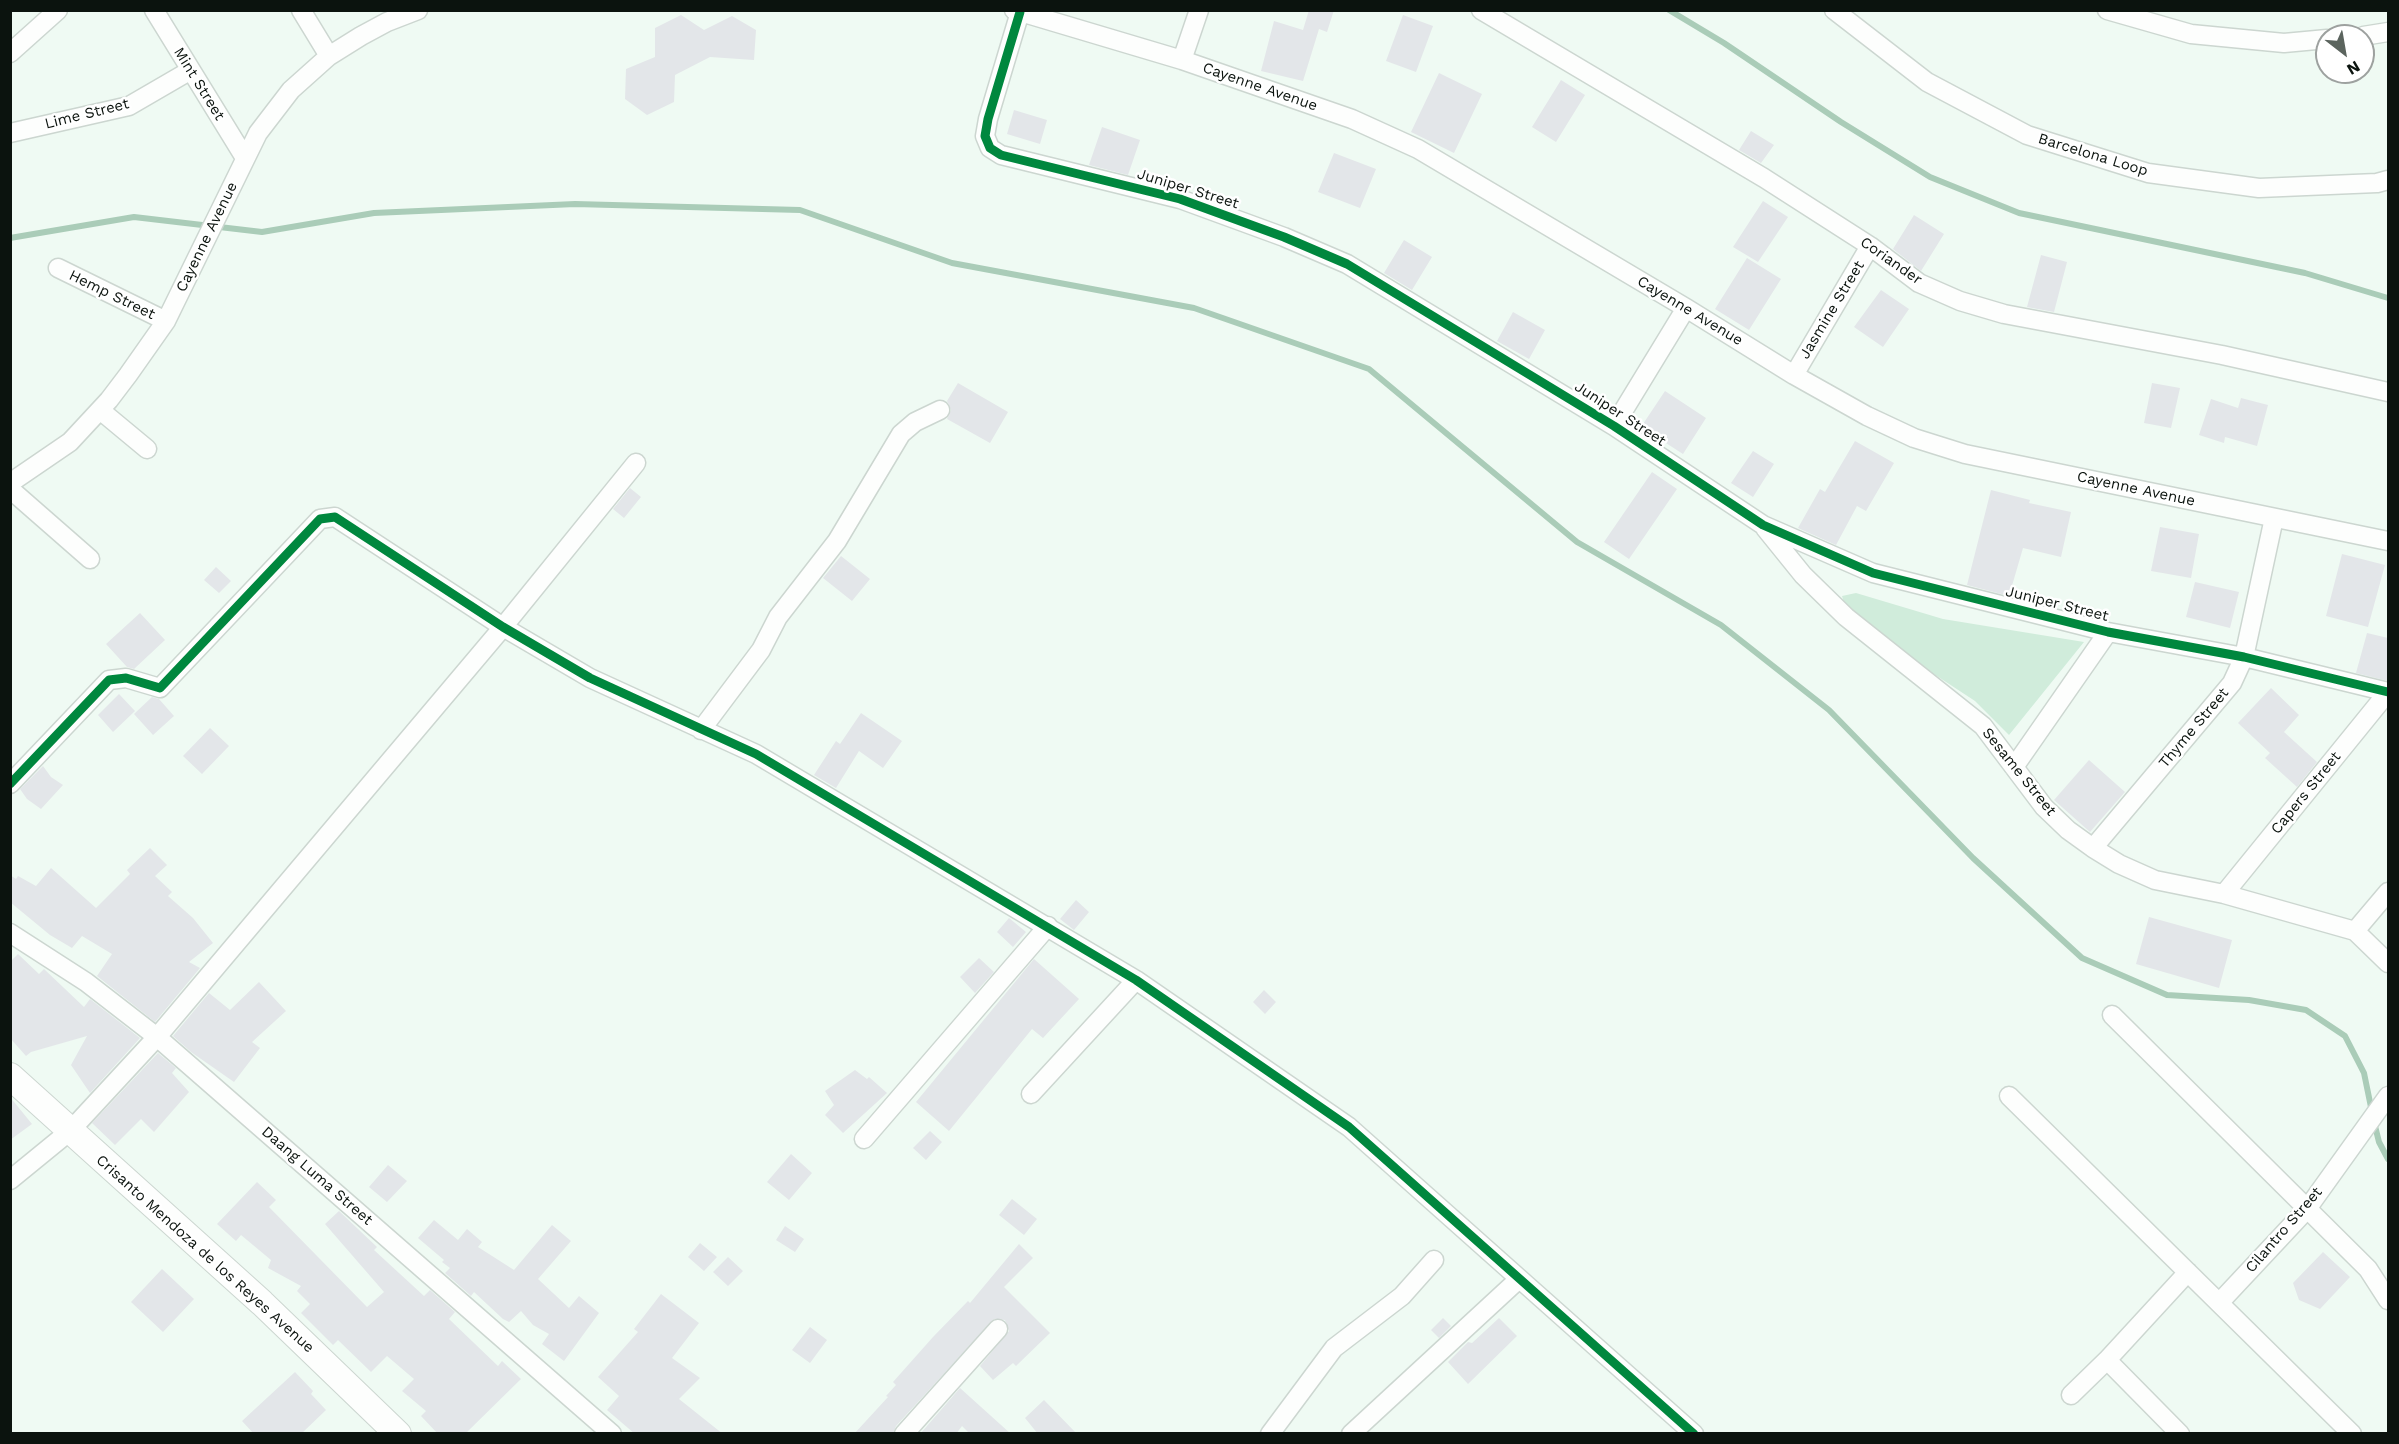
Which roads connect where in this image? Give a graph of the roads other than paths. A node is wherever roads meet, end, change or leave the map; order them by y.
1 (58, 10) edge
2 (154, 10) edge
3 (301, 10) edge
4 (418, 10) edge
5 (1199, 10) edge
6 (1480, 10) edge
7 (2107, 10) edge
8 (1017, 11) edge
9 (1836, 11) edge
10 (2315, 40) edge
11 (10, 53) edge
12 (329, 56) junction
13 (1182, 60) junction
14 (191, 70) junction
15 (10, 133) edge
16 (245, 158) junction
17 (2388, 180) edge
18 (1870, 246) junction
19 (58, 268) dead end
20 (1686, 308) junction
21 (166, 321) junction
22 (1794, 375) junction
23 (2388, 392) edge
24 (100, 410) junction
25 (940, 410) dead end
26 (1614, 426) junction
27 (147, 449) dead end
28 (636, 463) dead end
29 (10, 483) edge
30 (10, 489) edge
31 (2274, 518) junction
32 (1763, 525) junction
33 (2388, 541) edge
34 (90, 558) dead end
35 (503, 627) junction
36 (2108, 632) junction
37 (2244, 657) junction
38 (2388, 692) edge
39 (701, 730) junction
40 (2014, 767) junction
41 (10, 784) edge
42 (2093, 848) junction
43 (2388, 892) edge
44 (2224, 894) junction
45 (1048, 926) junction
46 (2355, 932) junction
47 (10, 933) edge
48 (2388, 963) edge
49 (1136, 980) junction
50 (2112, 1015) dead end
51 (157, 1037) junction
52 (10, 1076) edge
53 (1031, 1094) dead end
54 (2010, 1096) dead end
55 (2385, 1100) edge
56 (70, 1131) junction
57 (864, 1139) dead end
58 (10, 1179) edge
59 (2307, 1209) junction
60 (1434, 1260) dead end
61 (2188, 1272) junction
62 (1519, 1280) junction
63 (2388, 1300) edge
64 (2219, 1303) junction
65 (998, 1329) dead end
66 (2107, 1360) junction
67 (2072, 1395) dead end
68 (398, 1434) edge
69 (612, 1434) edge
70 (904, 1434) edge
71 (1270, 1434) edge
72 (1351, 1434) edge
73 (1694, 1434) edge
74 (2180, 1434) edge
75 (2352, 1434) edge

1 - 11 street
2 - 14 street, Mint Street
3 - 12 street
4 - 12 street, Cayenne Avenue
5 - 13 street
6 - 18 street, Coriander
7 - 10 street
8 - 13 street, Cayenne Avenue
8 - 26 street, Juniper Street
9 - 17 street, Barcelona Loop
12 - 16 street, Cayenne Avenue
13 - 20 street, Cayenne Avenue
14 - 15 street, Lime Street
14 - 16 street, Mint Street
16 - 21 street, Cayenne Avenue
18 - 22 street, Jasmine Street
18 - 23 street, Coriander
19 - 21 street, Hemp Street
20 - 22 street, Cayenne Avenue
20 - 26 street
21 - 24 street, Cayenne Avenue
22 - 31 street, Cayenne Avenue
24 - 27 street
24 - 29 street, Cayenne Avenue
25 - 39 street
26 - 32 street, Juniper Street
28 - 35 street
30 - 34 street
31 - 33 street, Cayenne Avenue
31 - 37 street, Thyme Street
32 - 36 street, Juniper Street
32 - 40 street, Sesame Street
35 - 39 street
35 - 41 street
35 - 51 street
36 - 37 street, Juniper Street
36 - 40 street
37 - 38 street, Juniper Street
37 - 42 street, Thyme Street
38 - 44 street, Capers Street
39 - 45 street
40 - 42 street, Sesame Street
42 - 44 street, Sesame Street
43 - 46 street
44 - 46 street, Sesame Street
45 - 49 street
45 - 57 street
46 - 48 street, Sesame Street
47 - 51 street, Daang Luma Street
49 - 53 street
49 - 62 street
50 - 59 street
51 - 56 street
51 - 69 street, Daang Luma Street
52 - 56 main road, Crisanto Mendoza de los Reyes Avenue
54 - 61 street
55 - 59 street, Cilantro Street
56 - 58 street
56 - 68 main road, Crisanto Mendoza de los Reyes Avenue
59 - 63 street
59 - 64 street, Cilantro Street
60 - 71 street
61 - 64 street
61 - 66 street
62 - 72 street
62 - 73 street
64 - 75 street
65 - 70 street
66 - 67 street
66 - 74 street

